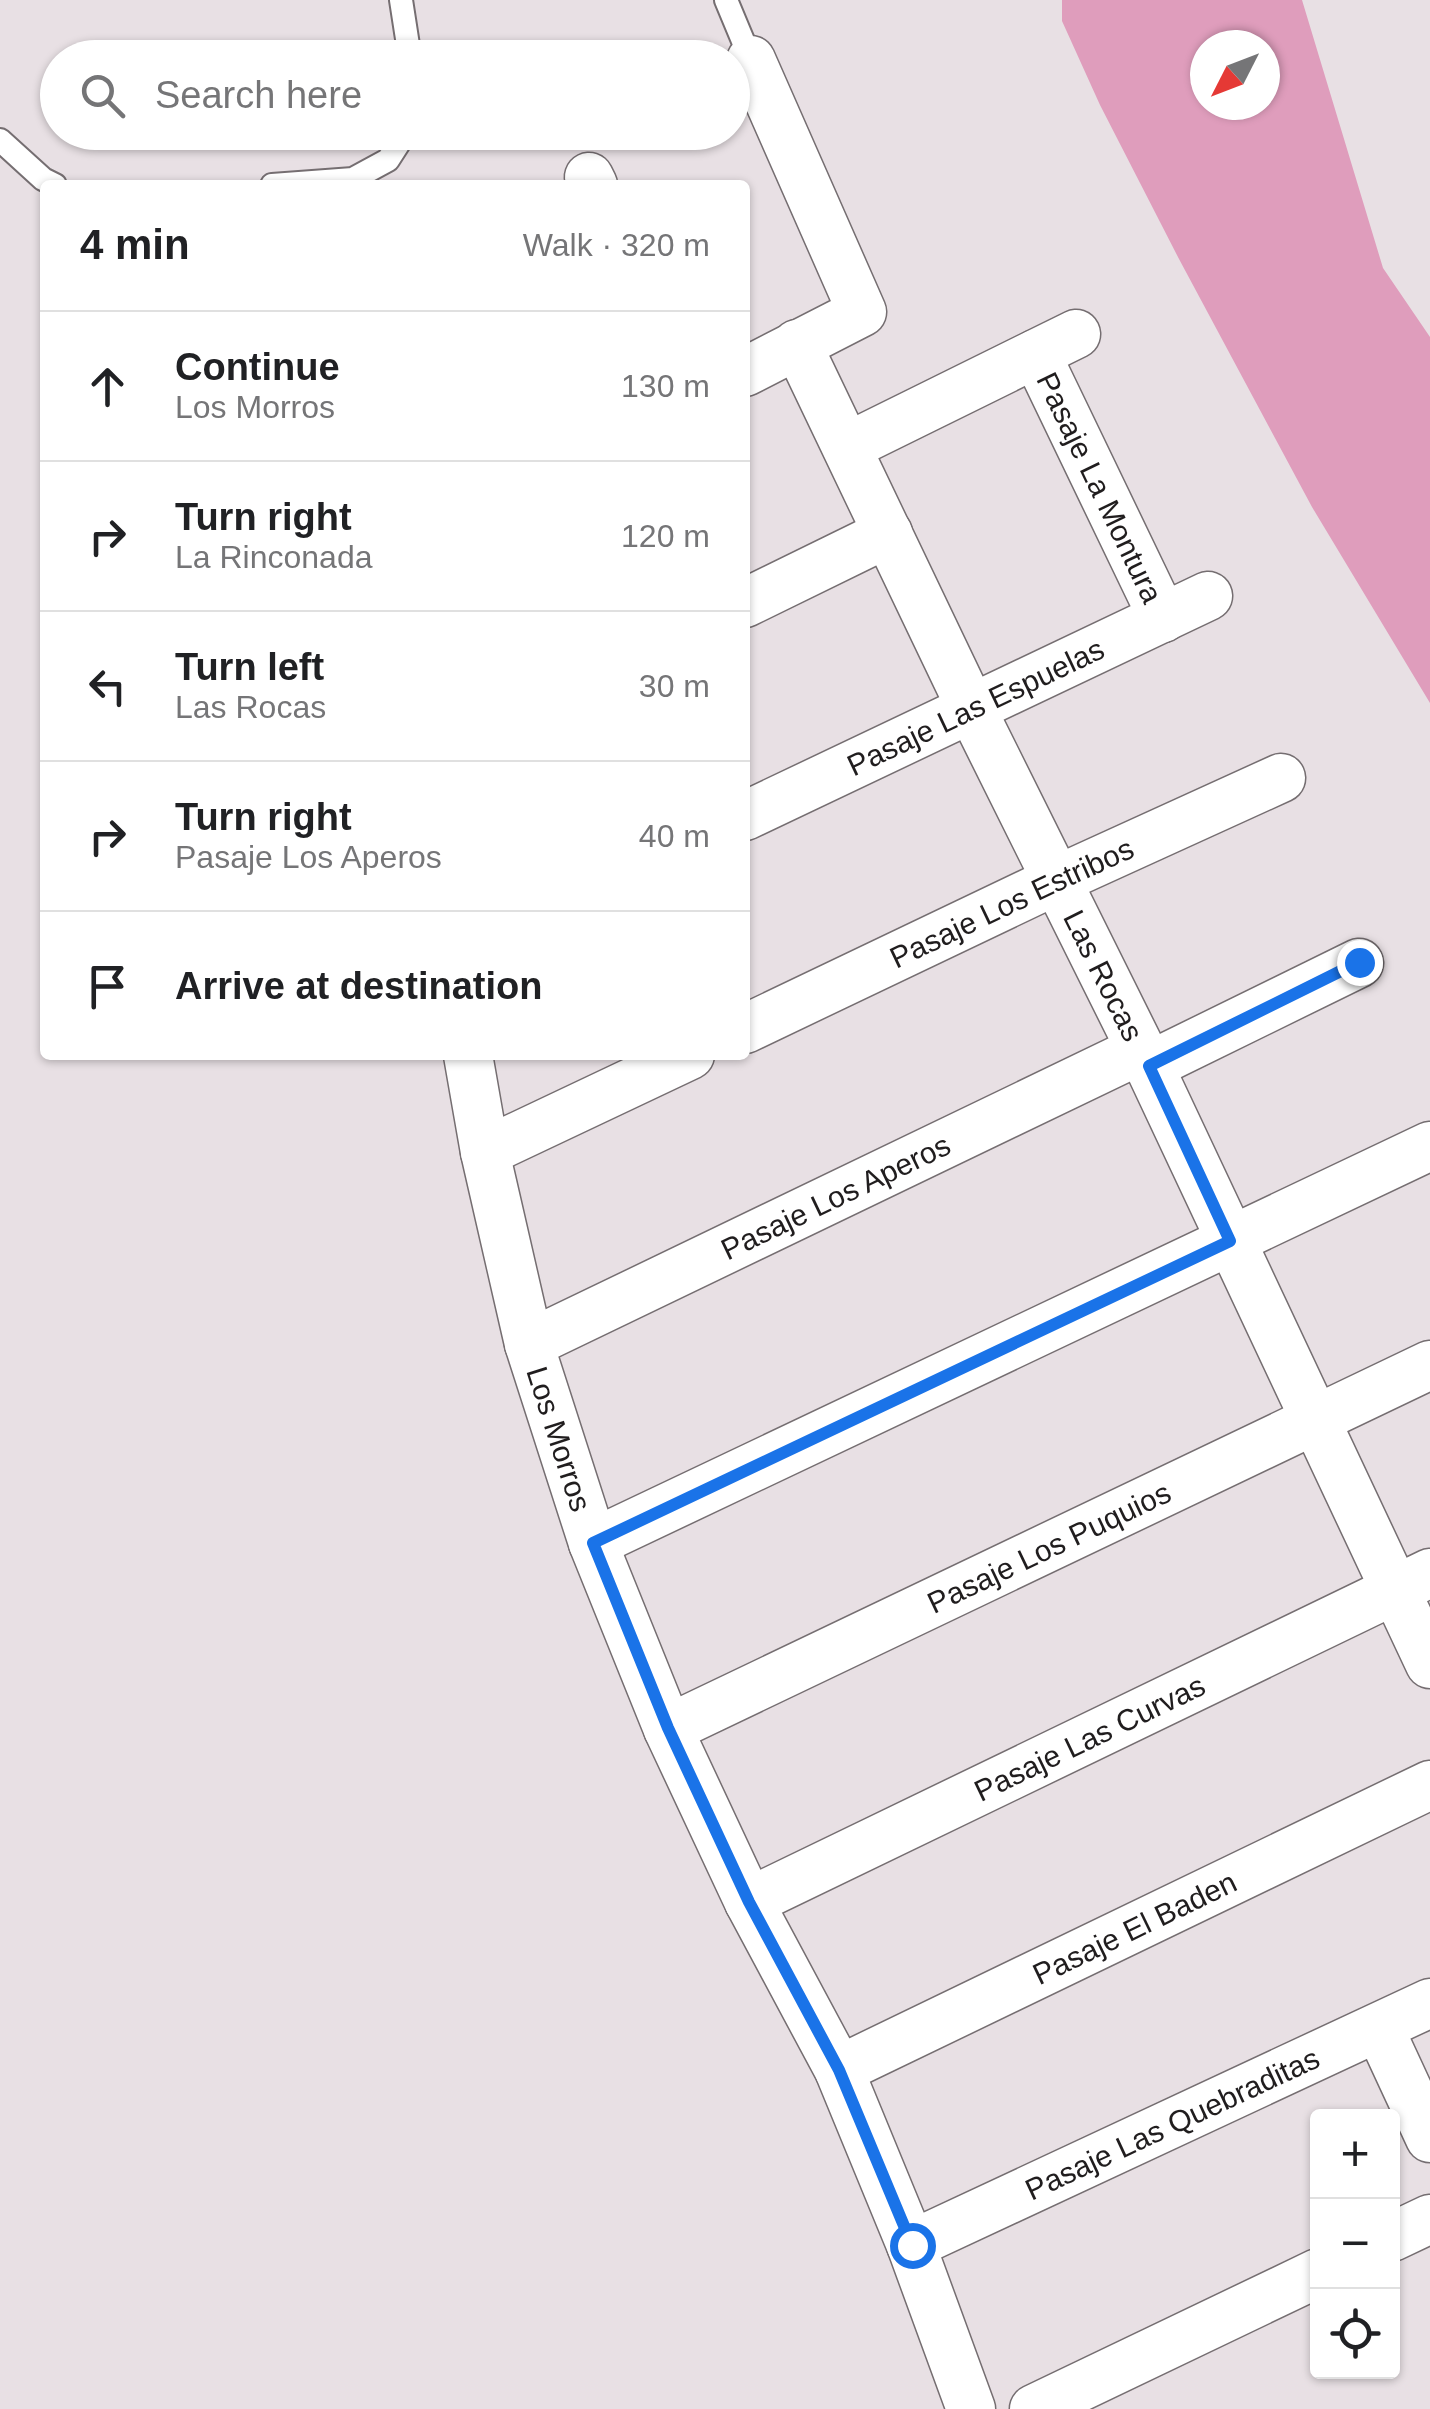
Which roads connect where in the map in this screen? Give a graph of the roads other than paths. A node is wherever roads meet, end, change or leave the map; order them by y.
1 (401, 0) edge
2 (726, 0) edge
3 (407, 40) edge
4 (742, 40) edge
5 (750, 60) edge
6 (0, 140) edge
7 (394, 150) edge
8 (45, 180) edge
9 (340, 180) edge
10 (797, 344) junction
11 (750, 369) edge
12 (847, 448) junction
13 (888, 533) junction
14 (1208, 596) dead end
15 (750, 601) edge
16 (1163, 618) junction
17 (972, 710) junction
18 (1281, 778) dead end
19 (750, 814) edge
20 (1057, 880) junction
21 (1359, 962) dead end
22 (750, 1027) edge
23 (1145, 1058) junction
24 (469, 1060) edge
25 (679, 1060) edge
26 (1430, 1146) edge
27 (486, 1152) junction
28 (1230, 1241) junction
29 (529, 1344) junction
30 (1430, 1364) edge
31 (1314, 1420) junction
32 (593, 1543) junction
33 (1412, 1581) edge
34 (1430, 1664) edge
35 (668, 1728) junction
36 (1430, 1785) edge
37 (749, 1902) junction
38 (1430, 2002) edge
39 (1379, 2028) junction
40 (839, 2070) junction
41 (1430, 2138) edge
42 (1430, 2219) edge
43 (1400, 2233) edge
44 (912, 2245) junction
45 (1310, 2277) edge
46 (971, 2409) edge
47 (1034, 2409) edge

1 - 3 lane
2 - 4 lane
5 - 10 street
6 - 8 lane
7 - 9 lane
10 - 11 street
10 - 12 street, Las Rocas
12 - 13 street, Las Rocas
12 - 16 street, Pasaje La Montura
13 - 15 street
13 - 17 street, Las Rocas
14 - 16 street, Pasaje Las Espuelas
16 - 17 street, Pasaje Las Espuelas
17 - 19 street, Pasaje Las Espuelas
17 - 20 street, Las Rocas
18 - 20 street, Pasaje Los Estribos
20 - 22 street, Pasaje Los Estribos
20 - 23 street, Las Rocas
21 - 23 street, Pasaje Los Aperos
23 - 28 street, Las Rocas
23 - 29 street, Pasaje Los Aperos
24 - 27 street, Los Morros
25 - 27 street
26 - 28 street
27 - 29 street, Los Morros
28 - 31 street, Las Rocas
28 - 32 street
29 - 32 street, Los Morros
30 - 31 street, Pasaje Los Puquios
31 - 33 street, Las Rocas
31 - 35 street, Pasaje Los Puquios
32 - 35 street, Los Morros
33 - 34 street, Las Rocas
33 - 37 street, Pasaje Las Curvas
35 - 37 street, Los Morros
36 - 40 street, Pasaje El Baden
37 - 40 street, Los Morros
38 - 39 street, Pasaje Las Quebraditas
39 - 41 street
39 - 44 street, Pasaje Las Quebraditas
40 - 44 street, Los Morros
42 - 43 street
44 - 46 street, Los Morros
45 - 47 street

